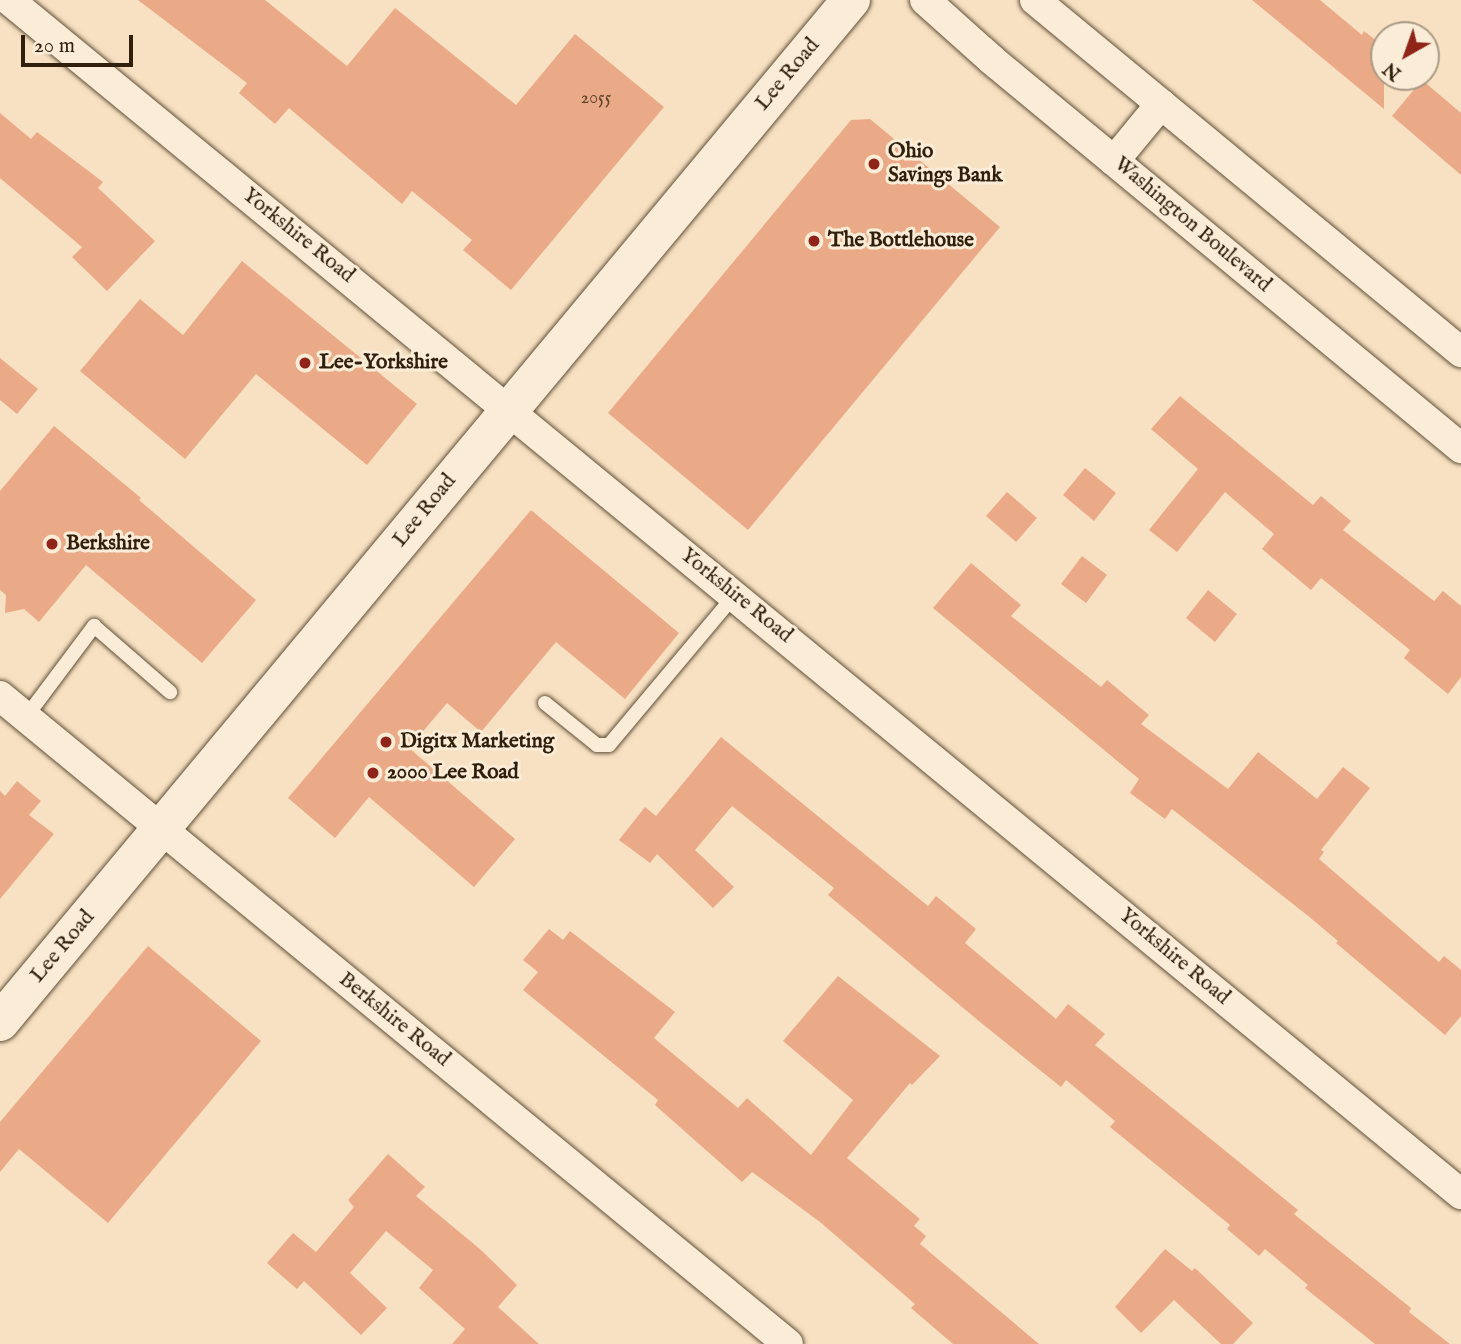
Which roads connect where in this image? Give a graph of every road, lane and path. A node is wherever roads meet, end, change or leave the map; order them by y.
1 (9, 0) edge
2 (851, 0) edge
3 (925, 0) edge
4 (1035, 0) edge
5 (1161, 104) junction
6 (1114, 161) junction
7 (1461, 352) edge
8 (509, 410) junction
9 (1461, 448) edge
10 (735, 595) junction
11 (170, 692) dead end
12 (0, 696) edge
13 (545, 703) dead end
14 (26, 717) junction
15 (163, 829) junction
16 (0, 1023) edge
17 (1461, 1194) edge
18 (788, 1344) edge

1 - 8 street, Yorkshire Road
2 - 8 main road, Lee Road
3 - 6 street, Washington Boulevard
4 - 5 street
5 - 6 street
5 - 7 street
6 - 9 street, Washington Boulevard
8 - 10 street, Yorkshire Road
8 - 15 main road, Lee Road
10 - 13 lane
10 - 17 street, Yorkshire Road
11 - 14 lane
12 - 14 street, Berkshire Road
14 - 15 street, Berkshire Road
15 - 16 main road, Lee Road
15 - 18 street, Berkshire Road

